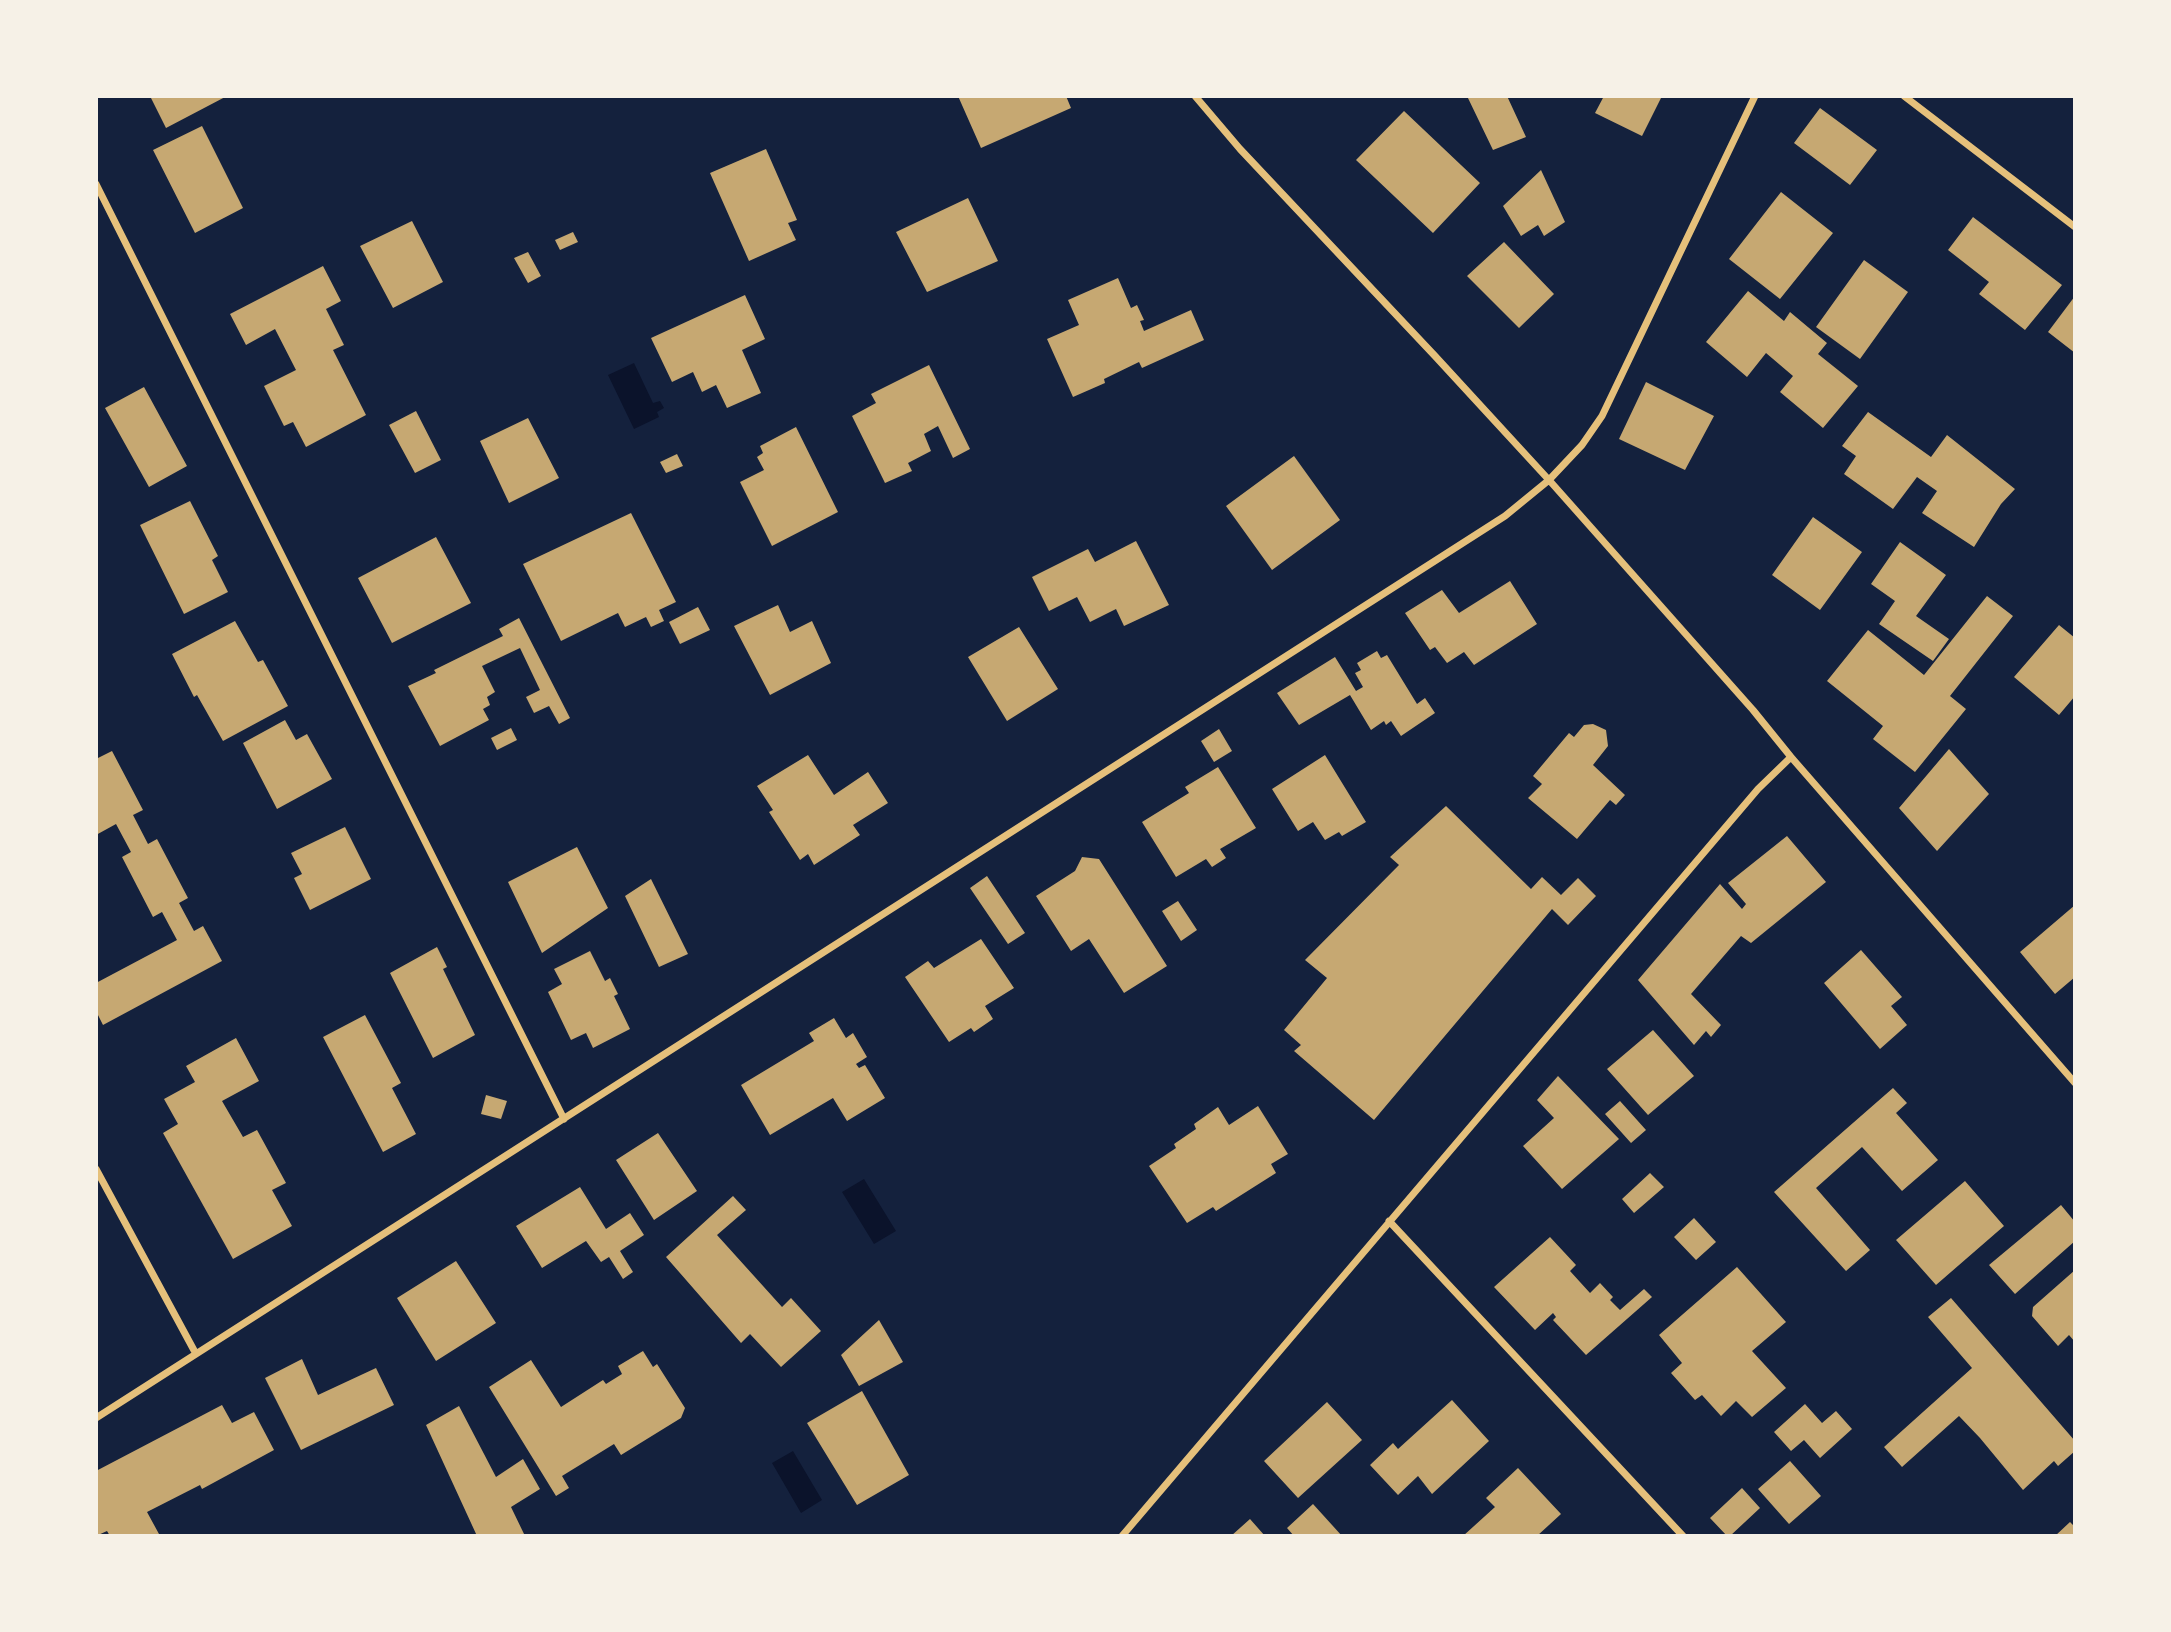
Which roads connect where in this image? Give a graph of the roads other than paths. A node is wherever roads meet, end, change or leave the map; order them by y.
1 (1195, 96) edge
2 (1755, 96) edge
3 (1904, 96) edge
4 (96, 184) edge
5 (2075, 228) edge
6 (1549, 480) junction
7 (1791, 757) junction
8 (2075, 1083) edge
9 (564, 1119) junction
10 (96, 1169) edge
11 (1389, 1221) junction
12 (196, 1354) junction
13 (96, 1418) edge
14 (1122, 1536) edge
15 (1683, 1536) edge

1 - 6 street
2 - 6 street
3 - 5 street
4 - 9 street
6 - 7 street
6 - 9 street
7 - 8 street
7 - 11 street
9 - 12 street
10 - 12 street
11 - 14 street
11 - 15 street
12 - 13 street

